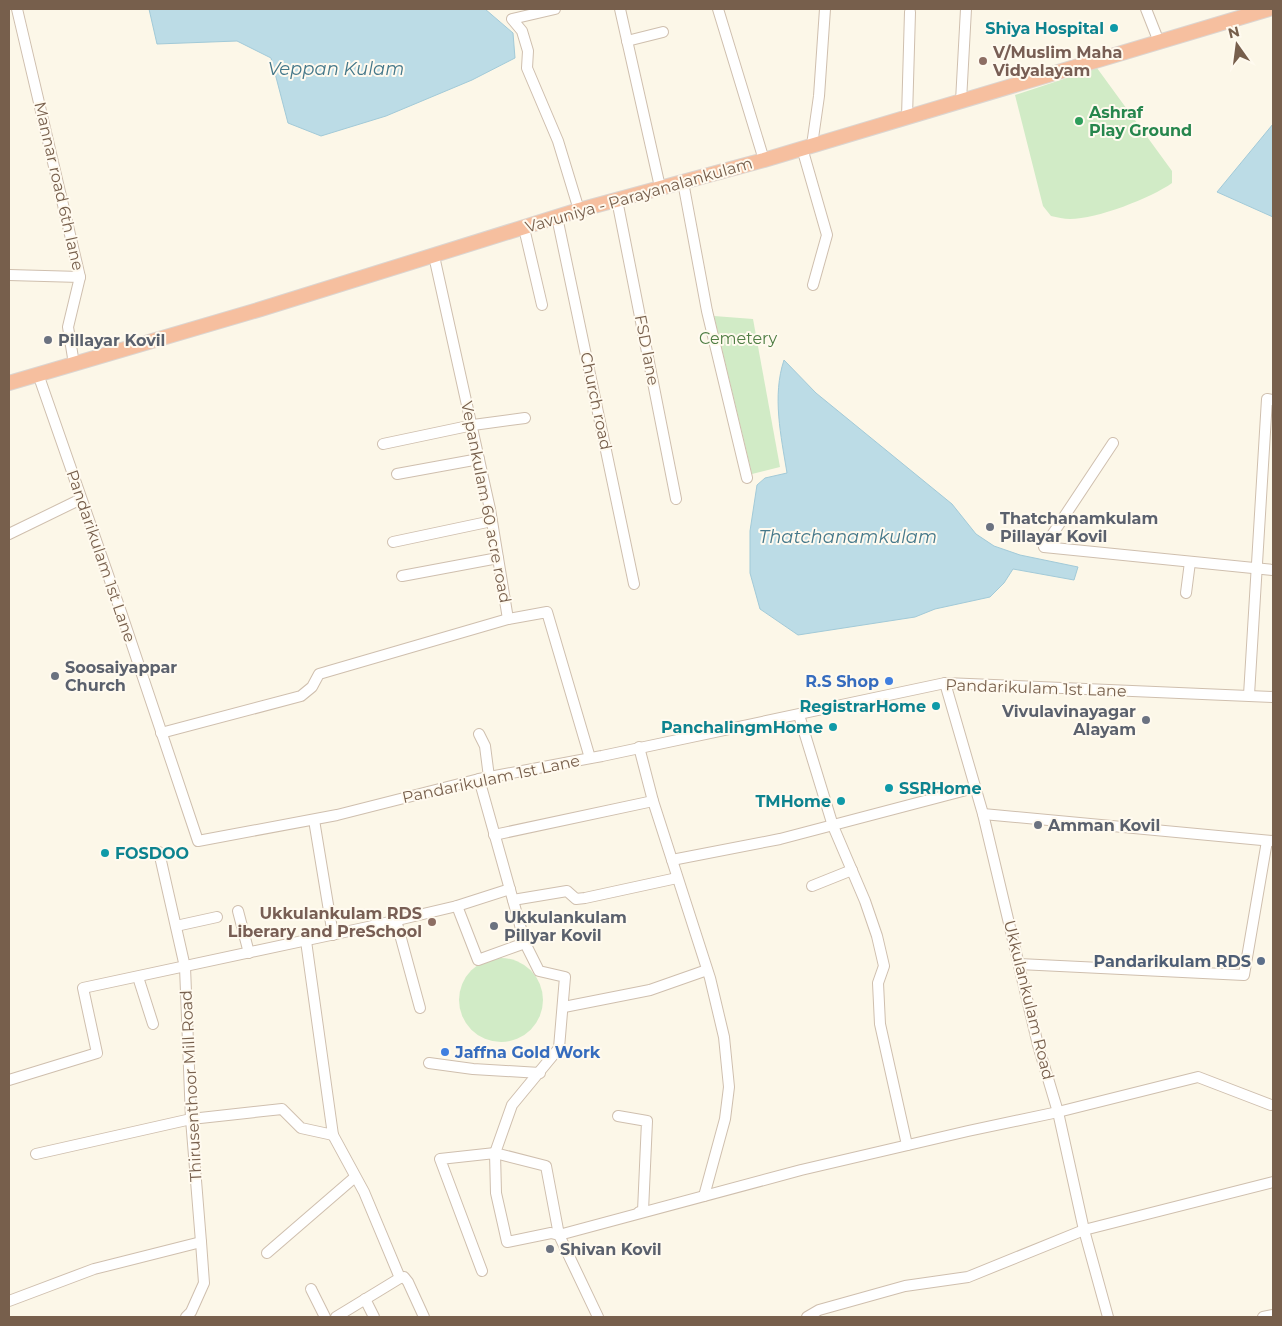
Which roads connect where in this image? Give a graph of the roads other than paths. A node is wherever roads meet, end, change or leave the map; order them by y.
1 (18, 9) edge
2 (555, 9) edge
3 (620, 9) edge
4 (718, 9) edge
5 (825, 9) edge
6 (966, 9) edge
7 (1146, 9) edge
8 (1269, 9) edge
9 (910, 12) dead end
10 (663, 32) dead end
11 (627, 41) junction
12 (1158, 42) junction
13 (960, 101) junction
14 (907, 117) junction
15 (807, 147) junction
16 (764, 160) junction
17 (683, 182) junction
18 (660, 187) junction
19 (617, 200) junction
20 (579, 210) junction
21 (557, 218) junction
22 (524, 228) junction
23 (434, 256) junction
24 (9, 275) edge
25 (80, 277) junction
26 (813, 285) dead end
27 (542, 305) dead end
28 (74, 364) junction
29 (38, 374) junction
30 (9, 383) edge
31 (1273, 400) edge
32 (525, 418) dead end
33 (472, 425) junction
34 (1112, 442) dead end
35 (383, 444) dead end
36 (479, 459) junction
37 (397, 474) dead end
38 (747, 478) dead end
39 (81, 499) junction
40 (676, 499) dead end
41 (492, 521) junction
42 (9, 534) edge
43 (393, 542) dead end
44 (498, 558) junction
45 (1190, 562) junction
46 (1256, 568) junction
47 (1273, 570) edge
48 (402, 576) dead end
49 (634, 584) dead end
50 (1186, 593) dead end
51 (508, 619) junction
52 (945, 683) junction
53 (1249, 695) junction
54 (1273, 697) edge
55 (799, 715) junction
56 (161, 733) junction
57 (479, 734) dead end
58 (639, 748) junction
59 (590, 758) junction
60 (484, 778) junction
61 (974, 788) junction
62 (653, 801) junction
63 (983, 814) junction
64 (314, 820) junction
65 (834, 826) junction
66 (494, 835) junction
67 (1270, 841) edge
68 (159, 852) dead end
69 (672, 860) junction
70 (852, 870) junction
71 (677, 878) junction
72 (812, 886) dead end
73 (510, 889) junction
74 (513, 900) junction
75 (457, 906) junction
76 (238, 911) dead end
77 (217, 917) dead end
78 (396, 920) junction
79 (176, 926) junction
80 (333, 935) junction
81 (306, 941) junction
82 (525, 943) junction
83 (249, 953) junction
84 (1019, 964) junction
85 (185, 967) junction
86 (707, 970) junction
87 (138, 977) junction
88 (564, 1007) junction
89 (420, 1008) dead end
90 (153, 1024) dead end
91 (429, 1063) dead end
92 (540, 1073) junction
93 (9, 1080) edge
94 (1271, 1106) dead end
95 (1058, 1112) junction
96 (618, 1116) dead end
97 (191, 1119) junction
98 (333, 1135) junction
99 (907, 1145) junction
100 (36, 1154) dead end
101 (495, 1154) junction
102 (355, 1177) junction
103 (1273, 1182) edge
104 (704, 1196) junction
105 (639, 1212) junction
106 (1084, 1230) junction
107 (560, 1235) junction
108 (201, 1242) junction
109 (267, 1253) dead end
110 (482, 1271) dead end
111 (400, 1278) junction
112 (311, 1289) dead end
113 (365, 1299) junction
114 (9, 1302) edge
115 (1273, 1314) edge
116 (191, 1315) edge
117 (325, 1317) edge
118 (336, 1317) edge
119 (374, 1317) edge
120 (424, 1317) edge
121 (598, 1317) edge
122 (807, 1317) edge
123 (1108, 1317) edge
124 (1263, 1317) edge

1 - 25 street, Mannar road 6th lane
2 - 20 street
3 - 11 street
4 - 16 street
5 - 15 street
6 - 13 street
7 - 12 street
8 - 12 highway, Vavuniya - Parayanalankulam
9 - 14 street
10 - 11 street
11 - 18 street
12 - 13 highway, Vavuniya - Parayanalankulam
13 - 14 highway, Vavuniya - Parayanalankulam
14 - 15 highway, Vavuniya - Parayanalankulam
15 - 16 highway, Vavuniya - Parayanalankulam
15 - 26 street
16 - 17 highway, Vavuniya - Parayanalankulam
17 - 18 highway, Vavuniya - Parayanalankulam
17 - 38 street
18 - 19 highway, Vavuniya - Parayanalankulam
19 - 20 highway, Vavuniya - Parayanalankulam
19 - 40 street, FSD lane
20 - 21 highway, Vavuniya - Parayanalankulam
21 - 22 highway, Vavuniya - Parayanalankulam
21 - 49 street, Church road
22 - 23 highway, Vavuniya - Parayanalankulam
22 - 27 street
23 - 28 highway, Vavuniya - Parayanalankulam
23 - 33 street, Vepankulam 60 acre road
24 - 25 street
25 - 28 street, Mannar road 6th lane
28 - 29 highway, Vavuniya - Parayanalankulam
29 - 30 highway, Vavuniya - Parayanalankulam
29 - 39 street, Pandarikulam 1st Lane
31 - 46 street
32 - 33 street
33 - 35 street
33 - 36 street, Vepankulam 60 acre road
34 - 45 street
36 - 37 street
36 - 41 street, Vepankulam 60 acre road
39 - 42 street
39 - 56 street, Pandarikulam 1st Lane
41 - 43 street
41 - 44 street, Vepankulam 60 acre road
44 - 48 street
44 - 51 street, Vepankulam 60 acre road
45 - 46 street
45 - 50 street
46 - 47 street
46 - 53 street
51 - 56 street
51 - 59 street, Vepankulam 60 acre road
52 - 53 street, Pandarikulam 1st Lane
52 - 55 street, Pandarikulam 1st Lane
52 - 61 street, Ukkulankulam Road
53 - 54 street, Pandarikulam 1st Lane
55 - 58 street, Pandarikulam 1st Lane
55 - 65 street
56 - 64 street, Pandarikulam 1st Lane
57 - 60 street
58 - 59 street, Pandarikulam 1st Lane
58 - 62 street
59 - 60 street, Pandarikulam 1st Lane
60 - 64 street, Pandarikulam 1st Lane
60 - 66 street
61 - 63 street, Ukkulankulam Road
61 - 65 street
62 - 66 street
62 - 69 street
63 - 67 street
63 - 84 street, Ukkulankulam Road
64 - 80 street
65 - 69 street
65 - 70 street
66 - 73 street
67 - 84 street
68 - 79 street, Thirusenthoor Mill Road
69 - 71 street
70 - 72 street
70 - 99 street
71 - 74 street
71 - 86 street
73 - 74 street
73 - 75 street
74 - 82 street
75 - 78 street
75 - 82 street
76 - 83 street
77 - 79 street
78 - 80 street
78 - 89 street
79 - 85 street, Thirusenthoor Mill Road
80 - 81 street
81 - 83 street
81 - 98 street
82 - 88 street
83 - 85 street
84 - 95 street, Ukkulankulam Road
85 - 87 street
85 - 97 street, Thirusenthoor Mill Road
86 - 88 street
86 - 104 street
87 - 90 street
87 - 93 street
88 - 92 street
91 - 92 street
92 - 101 street
94 - 95 street
95 - 99 street
95 - 106 street, Ukkulankulam Road
96 - 105 street
97 - 98 street
97 - 100 street
97 - 108 street, Thirusenthoor Mill Road
98 - 102 street
99 - 104 street
101 - 107 street
101 - 107 street
101 - 110 street
102 - 109 street
102 - 111 street
103 - 106 street
104 - 105 street
105 - 107 street
106 - 122 street
106 - 123 street, Ukkulankulam Road
107 - 121 street
108 - 114 street
108 - 116 street, Thirusenthoor Mill Road
111 - 113 street
111 - 120 street
112 - 117 street
113 - 118 street
113 - 119 street
115 - 124 street

